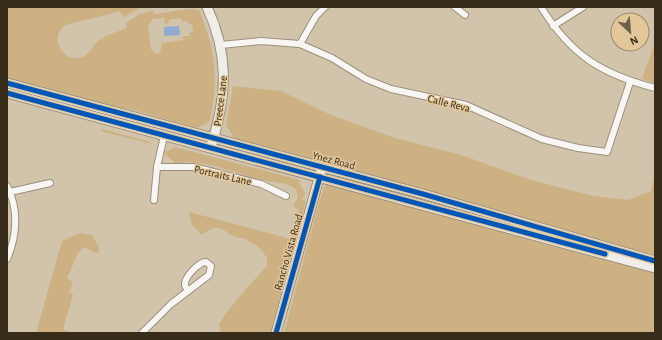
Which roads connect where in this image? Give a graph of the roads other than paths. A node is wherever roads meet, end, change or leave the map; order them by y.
1 (206, 7) edge
2 (325, 7) edge
3 (455, 7) edge
4 (541, 7) edge
5 (583, 7) edge
6 (465, 15) dead end
7 (553, 26) junction
8 (300, 44) junction
9 (221, 45) junction
10 (630, 82) junction
11 (7, 83) edge
12 (655, 88) edge
13 (7, 93) edge
14 (164, 136) junction
15 (214, 138) junction
16 (211, 149) junction
17 (157, 167) junction
18 (321, 172) junction
19 (50, 183) dead end
20 (9, 189) edge
21 (286, 196) dead end
22 (154, 200) dead end
23 (8, 256) edge
24 (655, 260) edge
25 (655, 268) edge
26 (188, 292) junction
27 (142, 333) edge
28 (276, 333) edge

1 - 9 main road, Preece Lane
2 - 8 street
3 - 6 street
4 - 7 street
5 - 7 street
7 - 10 street
8 - 9 street, Calle Reva
8 - 10 street, Calle Reva
9 - 15 main road, Preece Lane
10 - 12 street
11 - 15 main road, Ynez Road
13 - 14 main road, Ynez Road
14 - 16 main road, Ynez Road
14 - 17 street
15 - 16 main road, Preece Lane
15 - 18 main road, Ynez Road
16 - 18 main road, Ynez Road
17 - 21 street, Portraits Lane
17 - 22 street
18 - 24 main road, Ynez Road
18 - 25 main road, Ynez Road
18 - 28 main road, Rancho Vista Road
19 - 20 street
20 - 23 street
26 - 26 street
26 - 27 street

